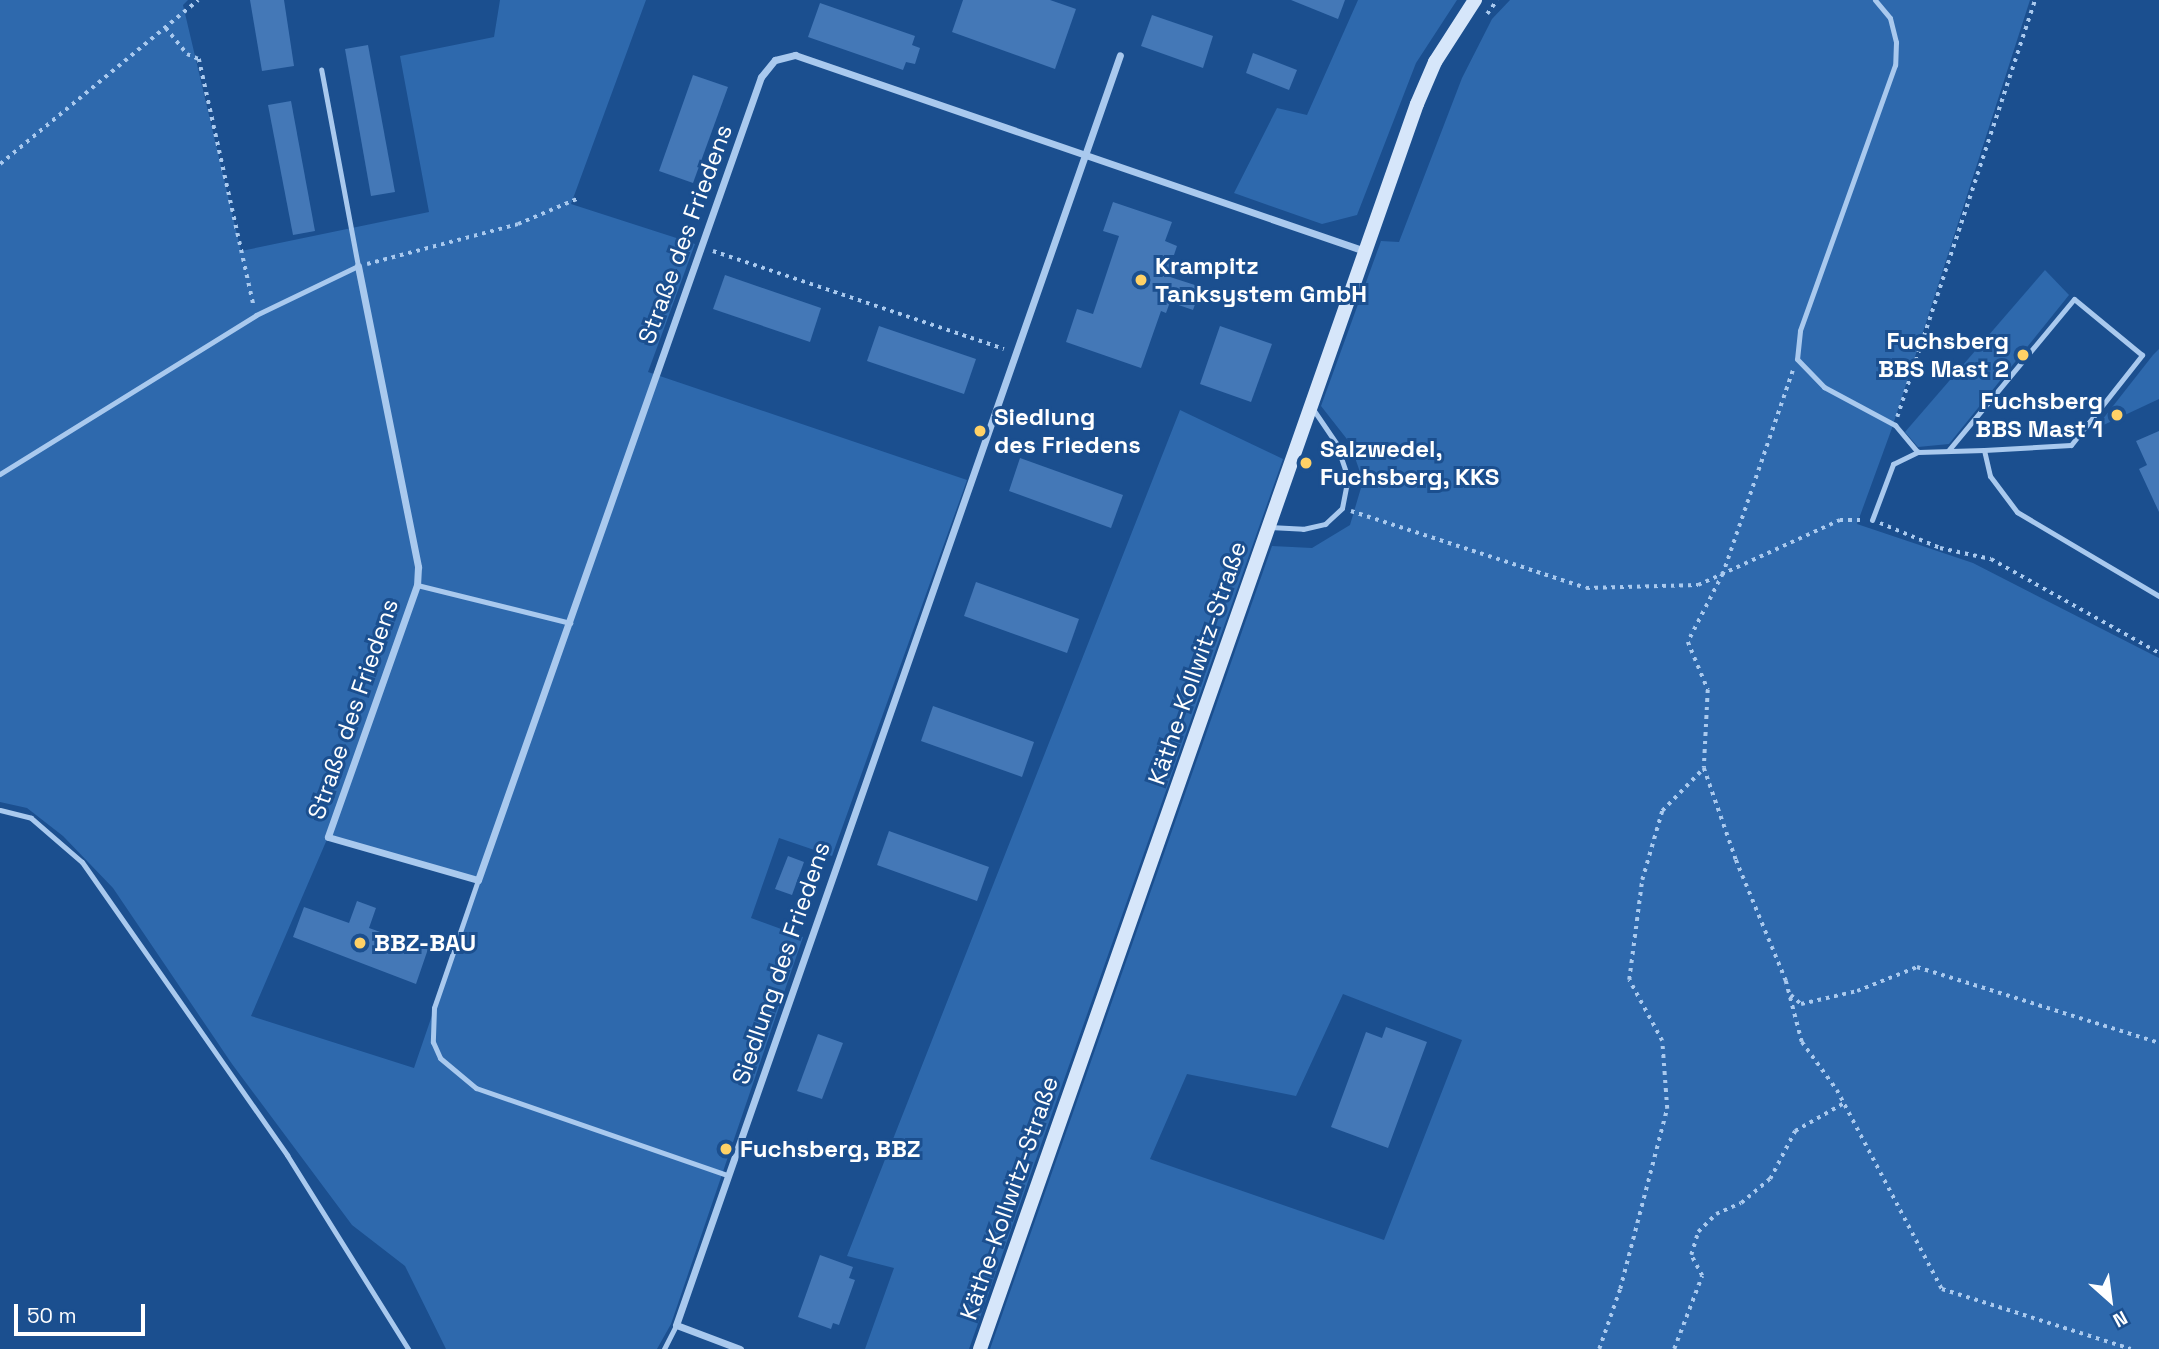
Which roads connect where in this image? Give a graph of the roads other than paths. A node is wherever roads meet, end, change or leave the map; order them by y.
1 (1475, 0) edge
2 (1875, 0) edge
3 (1120, 55) dead end
4 (321, 69) dead end
5 (1087, 154) junction
6 (1366, 251) junction
7 (358, 266) junction
8 (1311, 406) junction
9 (1984, 450) junction
10 (1948, 451) junction
11 (1918, 452) junction
12 (0, 474) edge
13 (1872, 520) road end
14 (1269, 527) junction
15 (417, 585) junction
16 (2159, 596) edge
17 (570, 623) junction
18 (0, 810) edge
19 (478, 880) junction
20 (727, 1175) junction
21 (676, 1325) junction
22 (408, 1349) edge
23 (663, 1349) edge
24 (740, 1349) edge
25 (980, 1349) edge

1 - 6 main road, Käthe-Kollwitz-Straße
2 - 11 lane
3 - 5 street, Siedlung des Friedens
4 - 7 lane
5 - 6 street
5 - 17 street, Straße des Friedens
5 - 20 street, Siedlung des Friedens
6 - 8 main road, Käthe-Kollwitz-Straße
7 - 12 lane
7 - 15 street, Straße des Friedens
8 - 14 main road, Käthe-Kollwitz-Straße
8 - 14 lane
9 - 10 lane
9 - 10 lane
9 - 16 lane
10 - 11 lane
11 - 13 lane
14 - 25 main road, Käthe-Kollwitz-Straße
15 - 17 lane, Straße des Friedens
15 - 19 street, Straße des Friedens
17 - 19 street, Straße des Friedens
18 - 22 lane
19 - 20 lane
20 - 21 street, Siedlung des Friedens
21 - 23 lane
21 - 24 street

